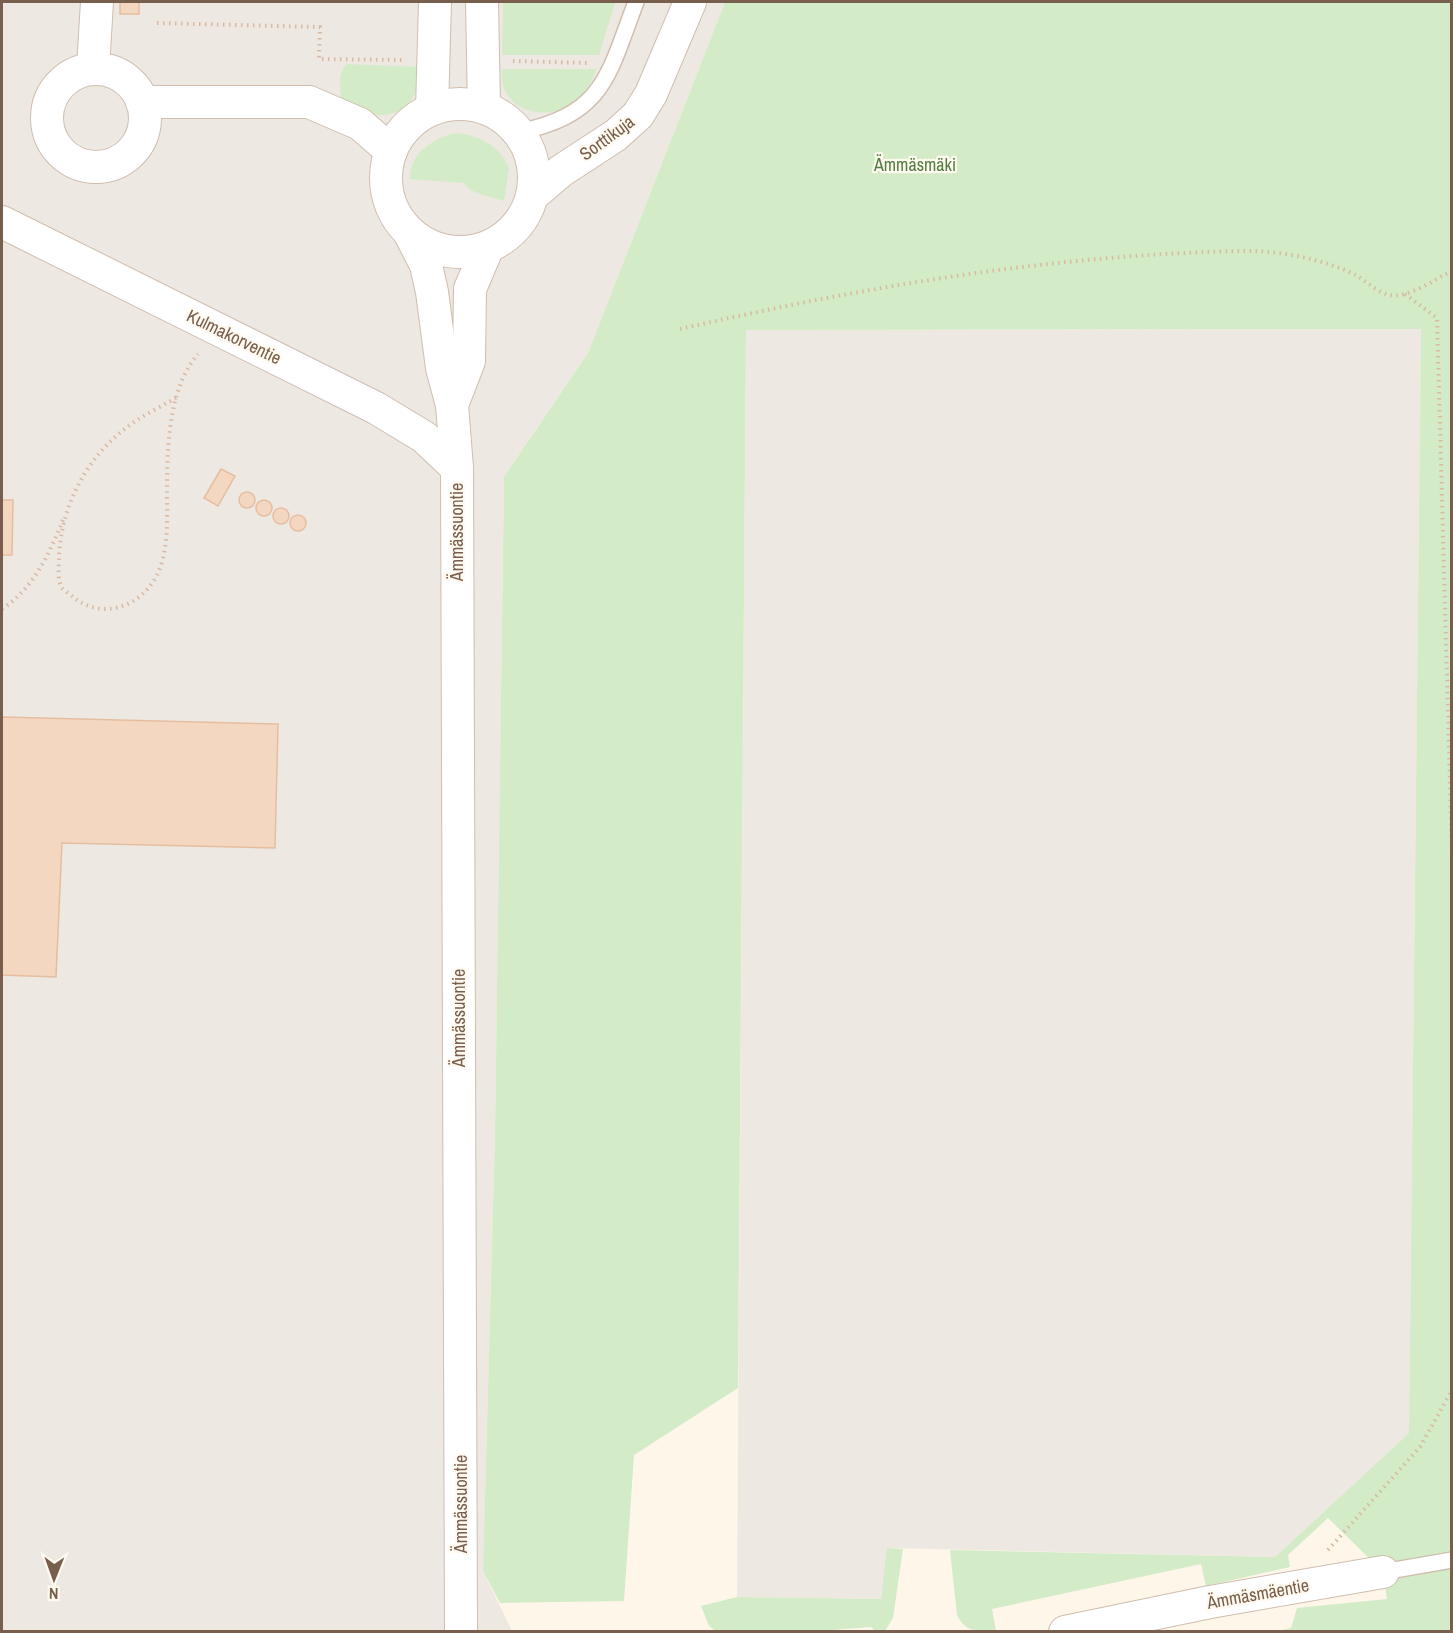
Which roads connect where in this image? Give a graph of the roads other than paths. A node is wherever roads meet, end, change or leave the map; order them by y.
1 (97, 2) edge
2 (435, 2) edge
3 (482, 2) edge
4 (636, 2) edge
5 (690, 2) edge
6 (93, 68) junction
7 (142, 102) junction
8 (484, 107) junction
9 (432, 109) junction
10 (519, 132) junction
11 (391, 151) junction
12 (534, 194) junction
13 (2, 222) edge
14 (410, 234) junction
15 (487, 249) junction
16 (452, 405) junction
17 (457, 468) junction
18 (1452, 1560) edge
19 (1383, 1572) joint
20 (461, 1632) edge
21 (1065, 1632) edge

1 - 6 street
2 - 9 street
3 - 8 street
4 - 10 lane
5 - 12 street, Sorttikuja
6 - 7 street
6 - 7 street
7 - 11 street
8 - 9 street
8 - 10 street
9 - 11 street
10 - 12 street
11 - 14 street
12 - 15 street
13 - 17 street, Kulmakorventie
14 - 15 street
14 - 16 street, Ämmässuontie
15 - 16 street, Ämmässuontie
16 - 17 street, Ämmässuontie
17 - 20 street, Ämmässuontie
18 - 19 lane, Ämmäsmäentie
19 - 21 street, Ämmäsmäentie

